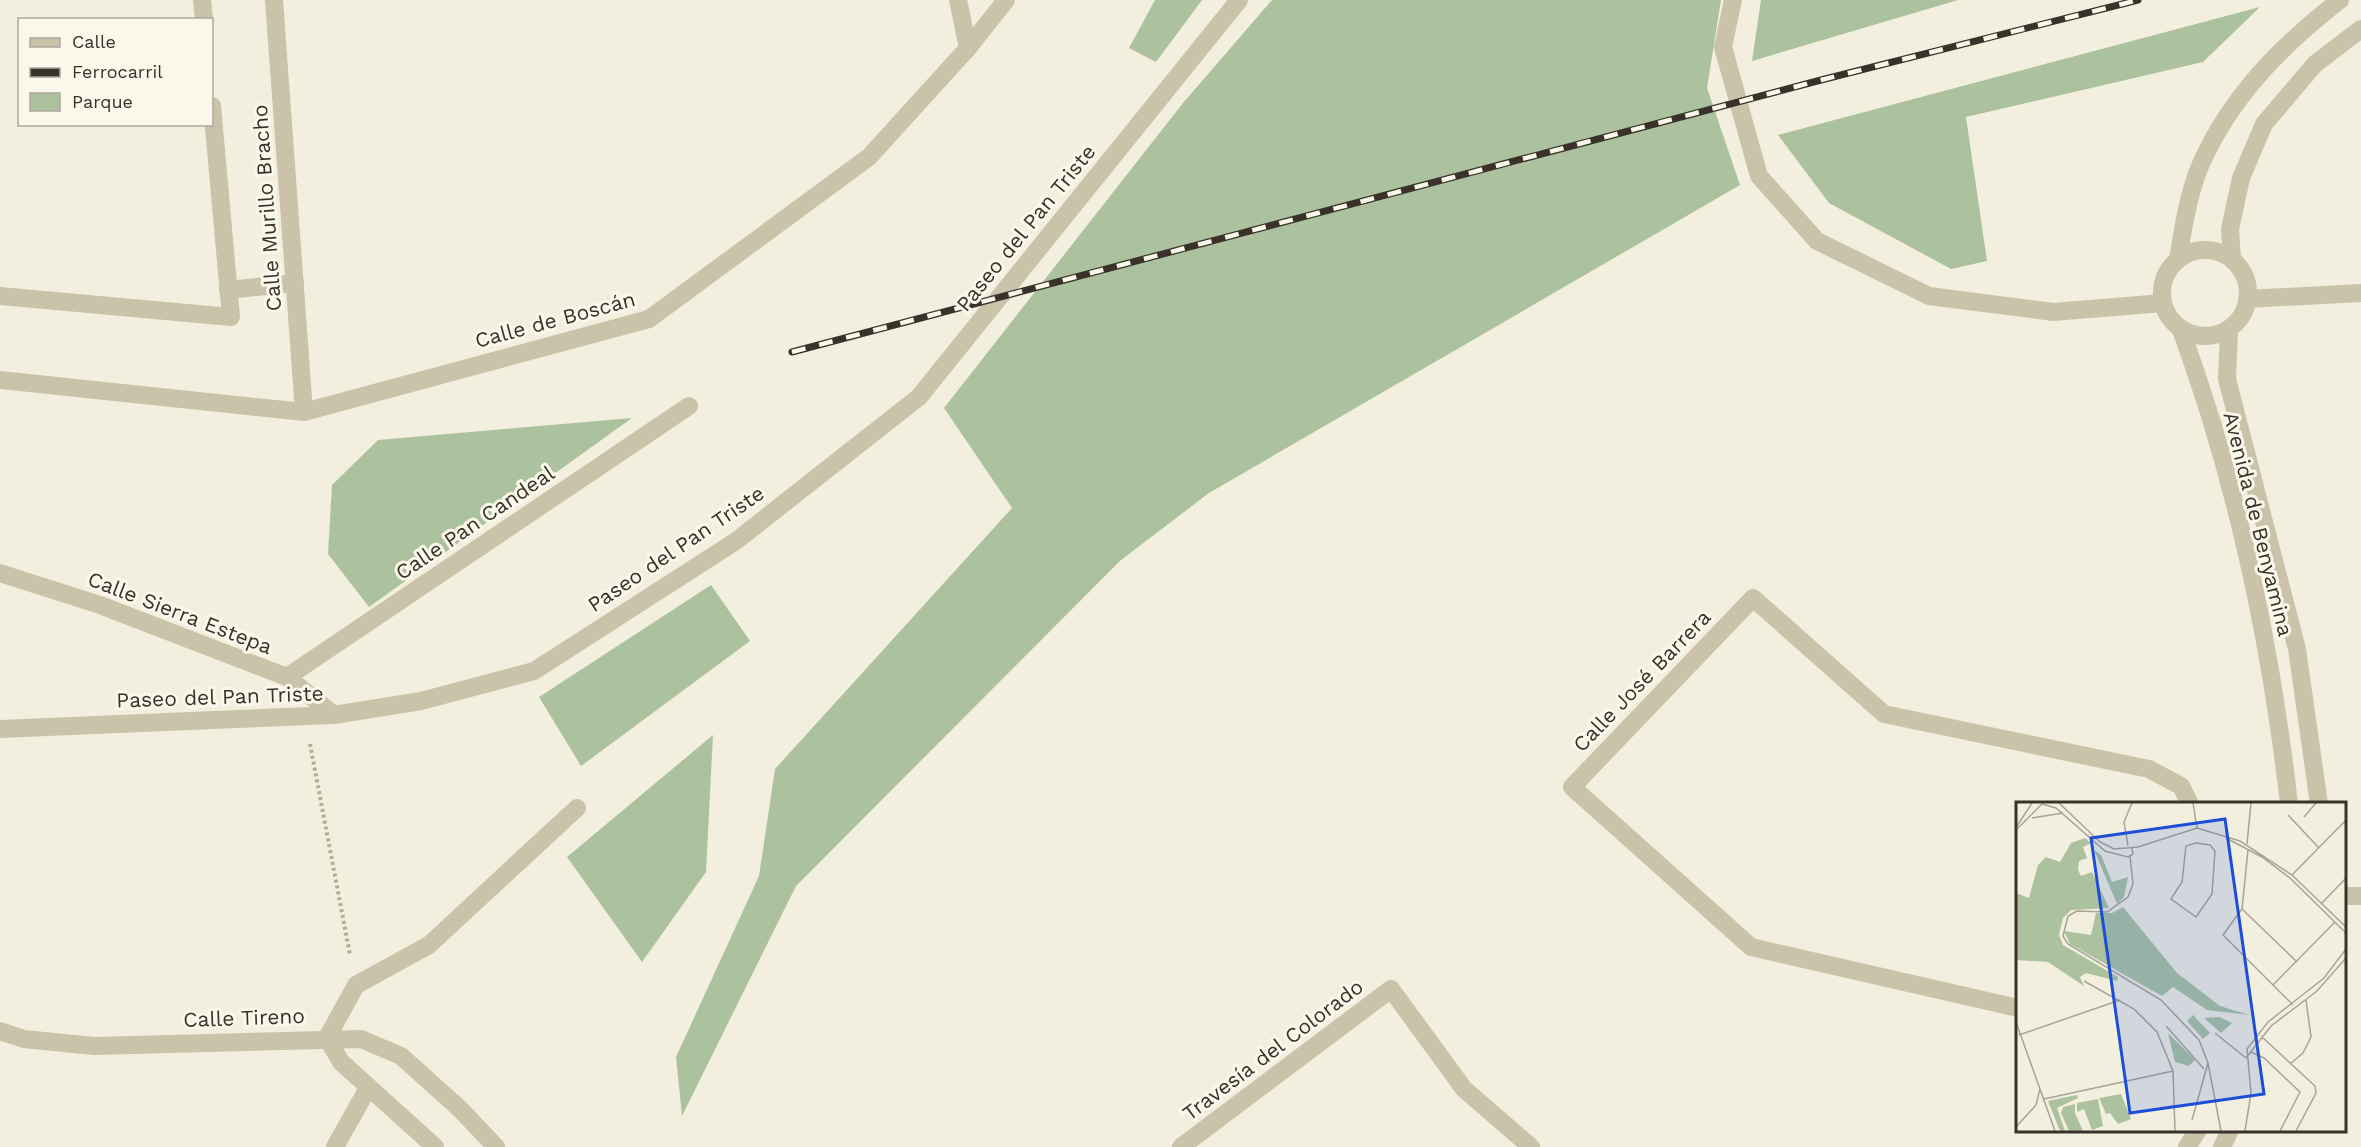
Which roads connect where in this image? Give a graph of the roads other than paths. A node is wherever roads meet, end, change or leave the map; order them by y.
1 (202, 0) edge
2 (274, 0) edge
3 (958, 0) edge
4 (1006, 0) edge
5 (1239, 0) edge
6 (1733, 0) edge
7 (2340, 0) edge
8 (204, 18) edge
9 (2361, 29) edge
10 (968, 48) junction
11 (213, 118) edge
12 (2232, 259) junction
13 (2178, 260) junction
14 (295, 283) junction
15 (228, 290) junction
16 (2361, 293) edge
17 (0, 296) edge
18 (2247, 299) junction
19 (2163, 303) junction
20 (2181, 330) junction
21 (2229, 330) junction
22 (0, 380) edge
23 (689, 406) dead end
24 (304, 412) junction
25 (0, 573) edge
26 (286, 677) junction
27 (334, 716) junction
28 (0, 729) edge
29 (2189, 802) edge
30 (2289, 802) edge
31 (2319, 802) edge
32 (577, 808) dead end
33 (2016, 1008) edge
34 (0, 1031) edge
35 (327, 1038) junction
36 (368, 1088) junction
37 (2197, 1132) edge
38 (2230, 1132) edge
39 (335, 1147) edge
40 (435, 1147) edge
41 (496, 1147) edge
42 (1181, 1147) edge
43 (1531, 1147) edge
44 (2187, 1147) edge
45 (2222, 1147) edge

1 - 8 street
2 - 14 street, Calle Murillo Bracho
3 - 10 street
4 - 10 street, Calle de Boscán
5 - 27 street, Paseo del Pan Triste
6 - 19 street
7 - 13 street
9 - 12 street
10 - 24 street, Calle de Boscán
11 - 15 street
12 - 13 street
12 - 18 street
13 - 19 street
14 - 15 street
14 - 24 street, Calle Murillo Bracho
15 - 17 street
16 - 18 street
18 - 21 street
19 - 20 street, Avenida de Benyamina
20 - 21 street
20 - 30 street, Avenida de Benyamina
21 - 31 street, Avenida de Benyamina
22 - 24 street, Calle de Boscán
23 - 26 street, Calle Pan Candeal
25 - 26 street, Calle Sierra Estepa
26 - 27 street, Calle Sierra Estepa
27 - 28 street, Paseo del Pan Triste
29 - 33 street, Calle José Barrera
32 - 35 street, Calle Tireno
34 - 35 street, Calle Tireno
35 - 36 street
35 - 41 street
36 - 39 street
36 - 40 street
37 - 44 street
38 - 45 street
42 - 43 street, Travesía del Colorado

